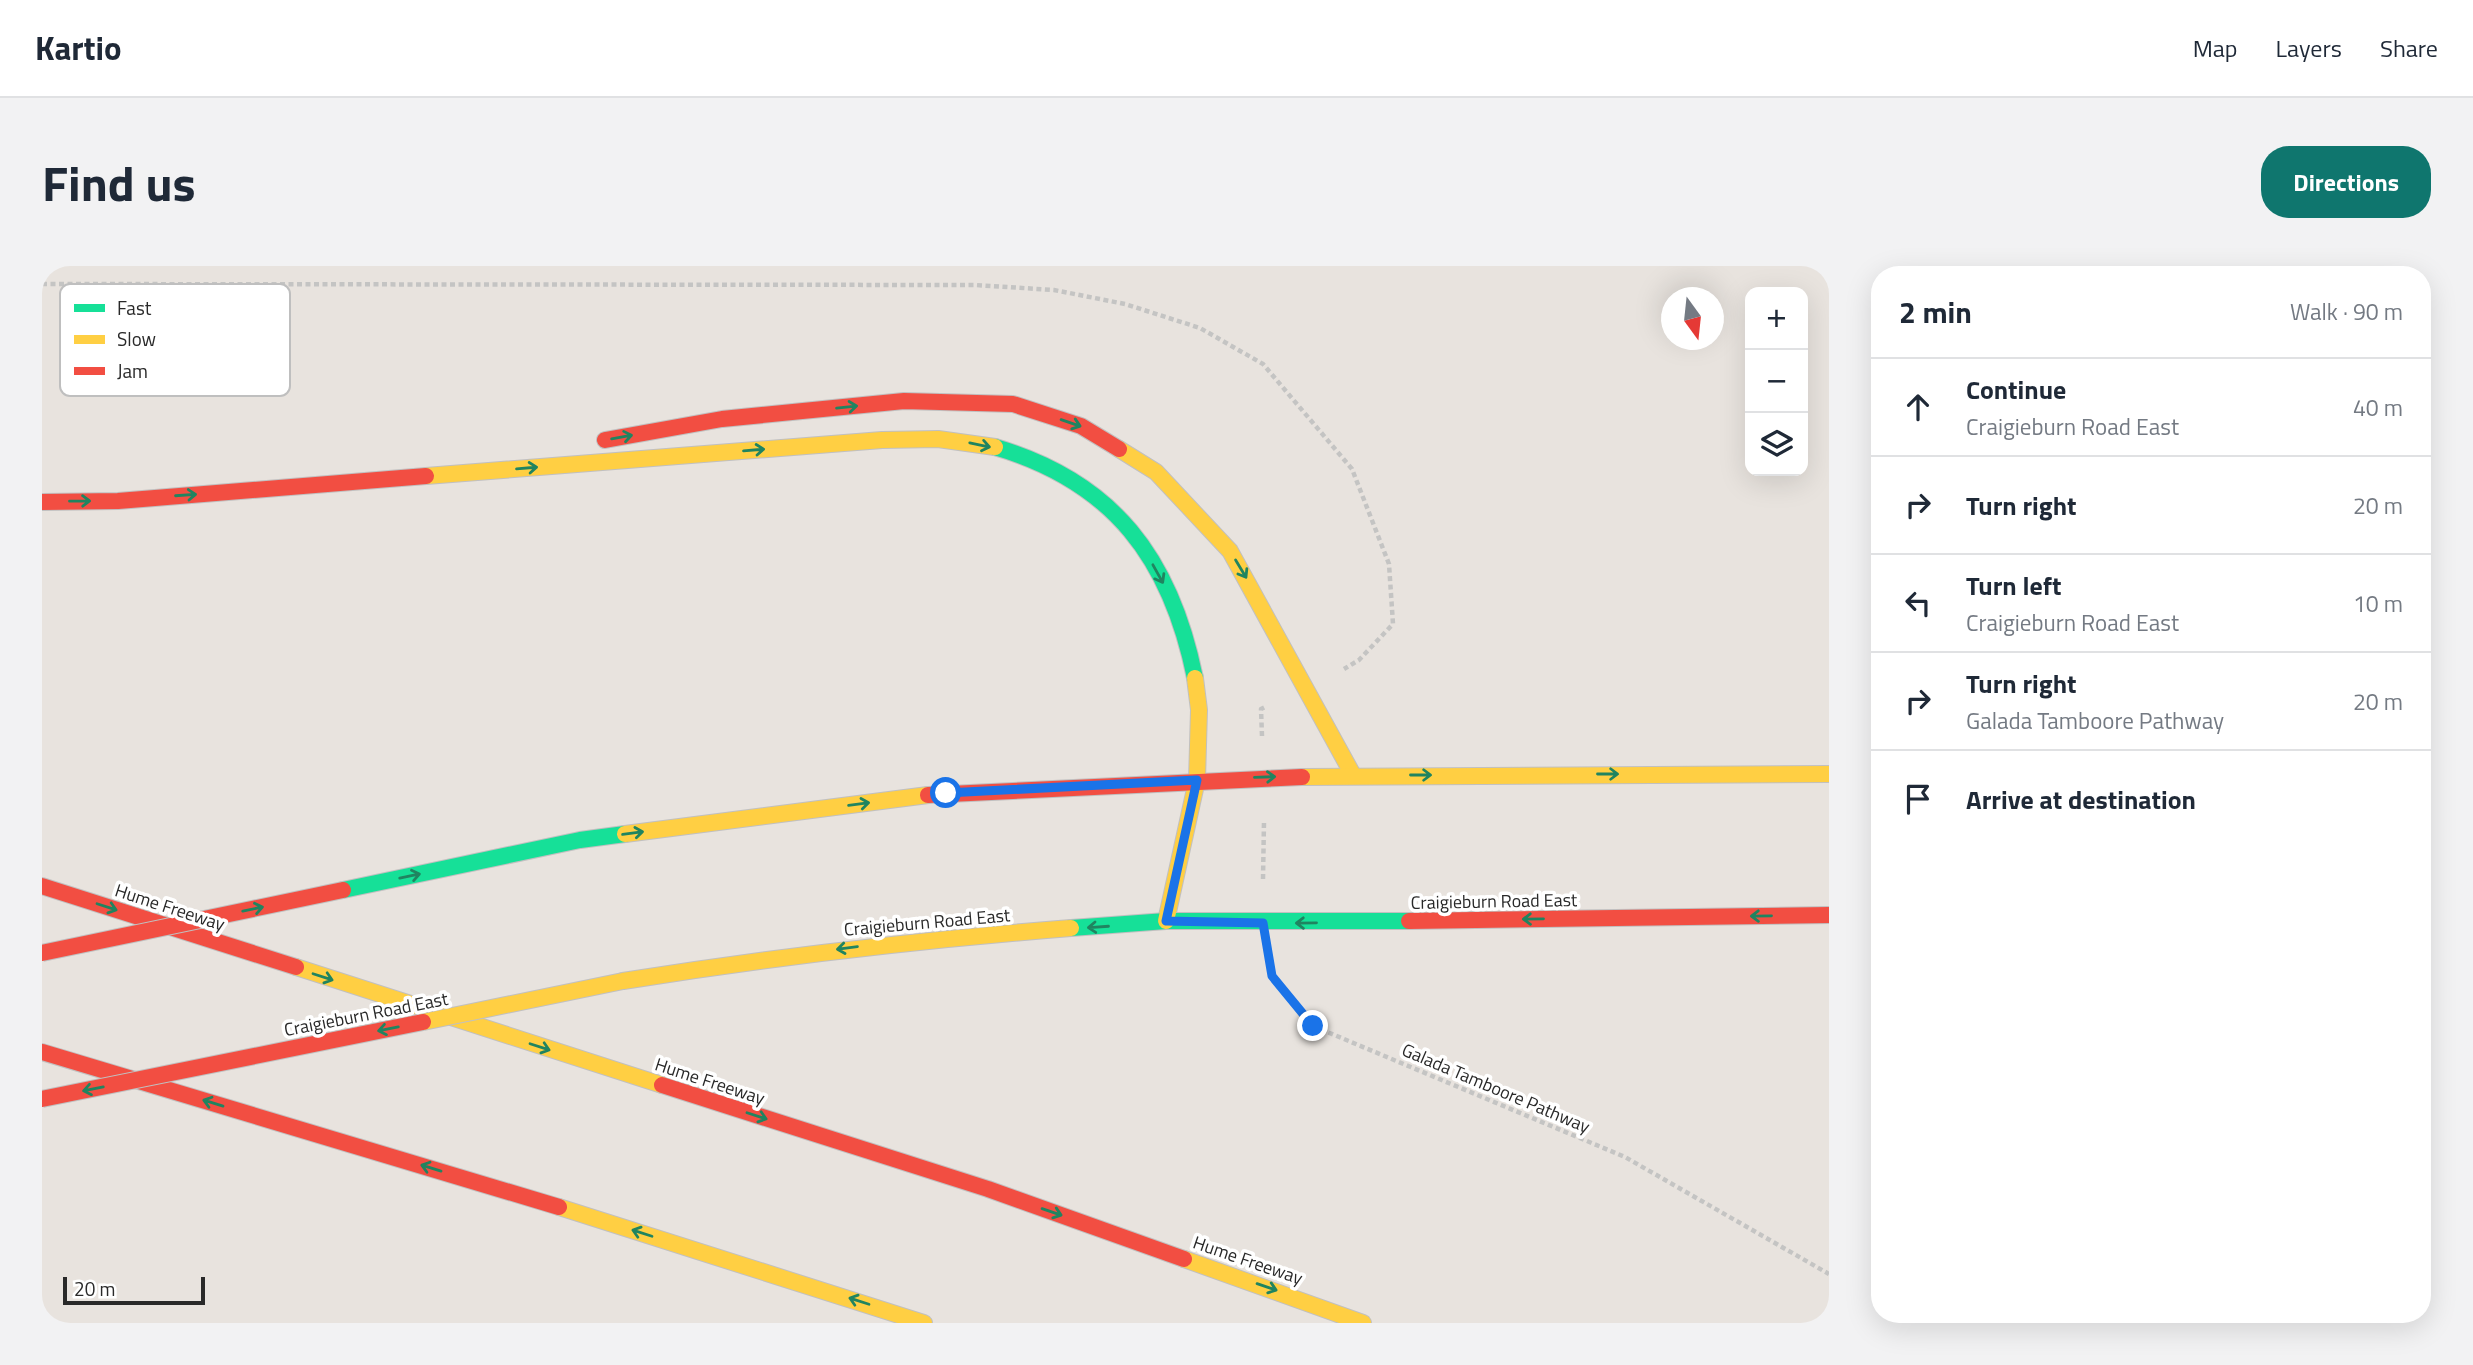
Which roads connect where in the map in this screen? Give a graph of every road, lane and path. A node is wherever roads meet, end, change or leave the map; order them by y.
1 (594, 442) dead end
2 (540, 450) dead end
3 (312, 486) junction
4 (42, 502) edge
5 (1829, 774) edge
6 (1353, 775) junction
7 (1197, 780) junction
8 (1264, 852) dead end
9 (42, 886) edge
10 (1829, 915) edge
11 (1166, 921) junction
12 (1263, 923) junction
13 (42, 953) edge
14 (42, 1052) edge
15 (42, 1099) edge
16 (1829, 1274) edge
17 (924, 1323) edge
18 (1363, 1323) edge

1 -> 6 main road
2 - 3 main road
4 -> 3 main road
3 -> 7 main road
6 -> 5 main road
7 -> 6 main road
7 - 11 main road
13 -> 7 main road, bridge
8 - 12 path, Galada Tamboore Pathway
9 -> 18 main road, Hume Freeway
10 -> 12 main road, Craigieburn Road East
11 - 12 main road, Craigieburn Road East
11 -> 15 main road, Craigieburn Road East, bridge
12 - 16 path, Galada Tamboore Pathway
17 -> 14 main road

